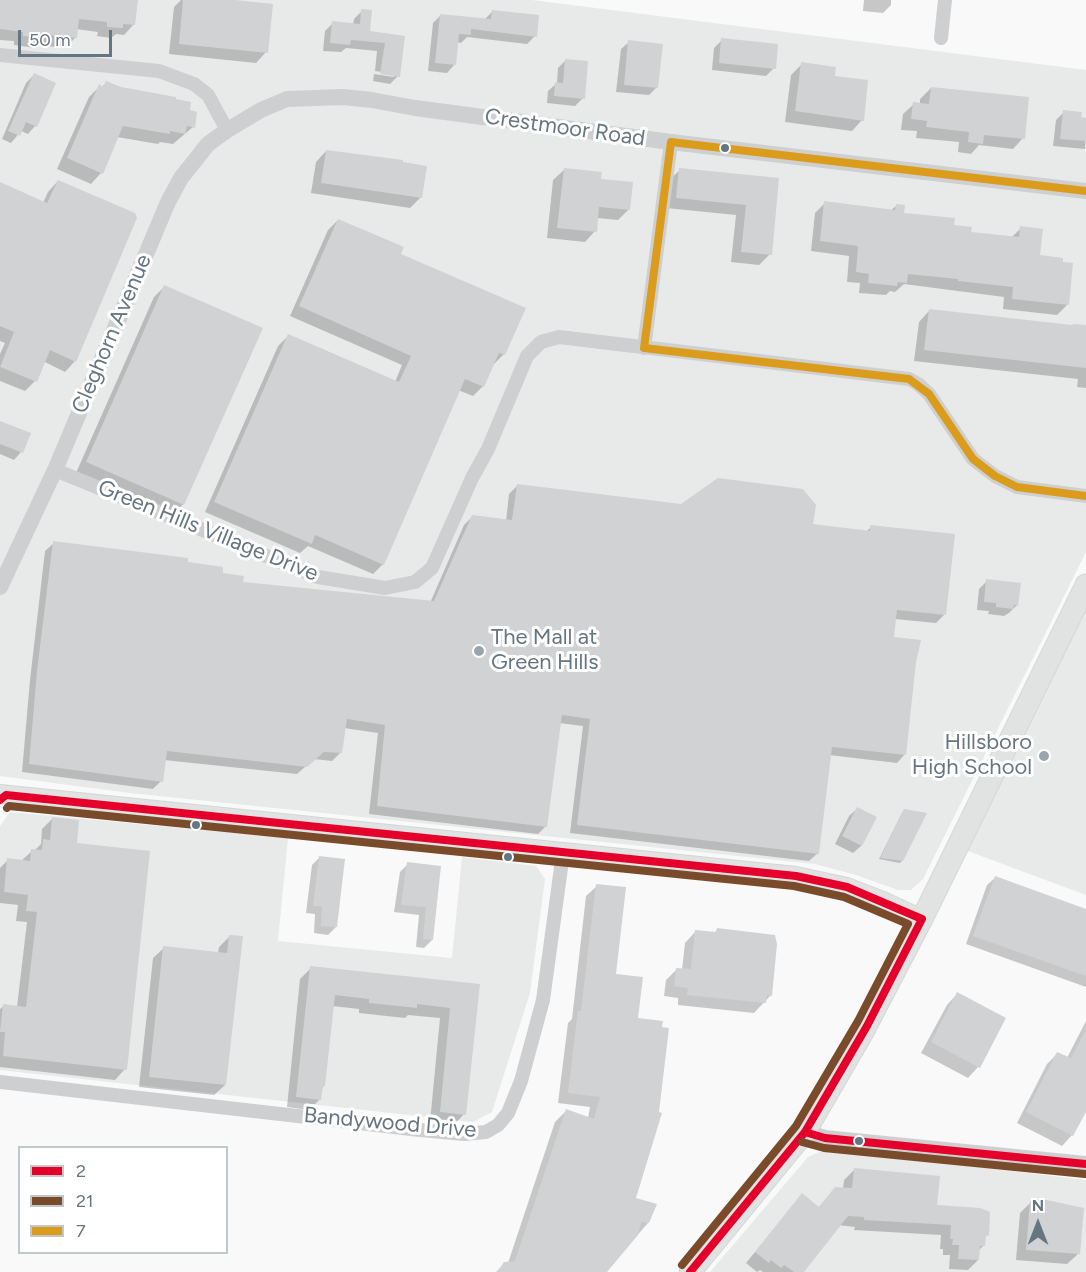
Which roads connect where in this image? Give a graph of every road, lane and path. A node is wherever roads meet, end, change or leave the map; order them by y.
1 (945, 0) edge
2 (941, 38) dead end
3 (0, 55) edge
4 (261, 110) joint
5 (227, 130) junction
6 (671, 142) junction
7 (1086, 191) edge
8 (644, 348) junction
9 (55, 470) junction
10 (1086, 496) edge
11 (1086, 585) edge
12 (0, 587) edge
13 (2, 796) edge
14 (563, 853) junction
15 (922, 919) junction
16 (0, 1082) edge
17 (805, 1132) junction
18 (1086, 1164) edge
19 (690, 1272) edge

1 - 2 street
3 - 5 street
4 - 5 street, Cleghorn Avenue
4 - 6 street, Crestmoor Road
5 - 9 street, Cleghorn Avenue
6 - 7 street, Crestmoor Road
6 - 8 street
8 - 9 street, Green Hills Village Drive
8 - 10 street, Green Hills Village Drive
9 - 12 street, Cleghorn Avenue
11 - 15 main road
13 - 14 main road
14 - 15 main road
14 - 16 street, Bandywood Drive
15 - 17 main road
17 - 18 street
17 - 19 main road

